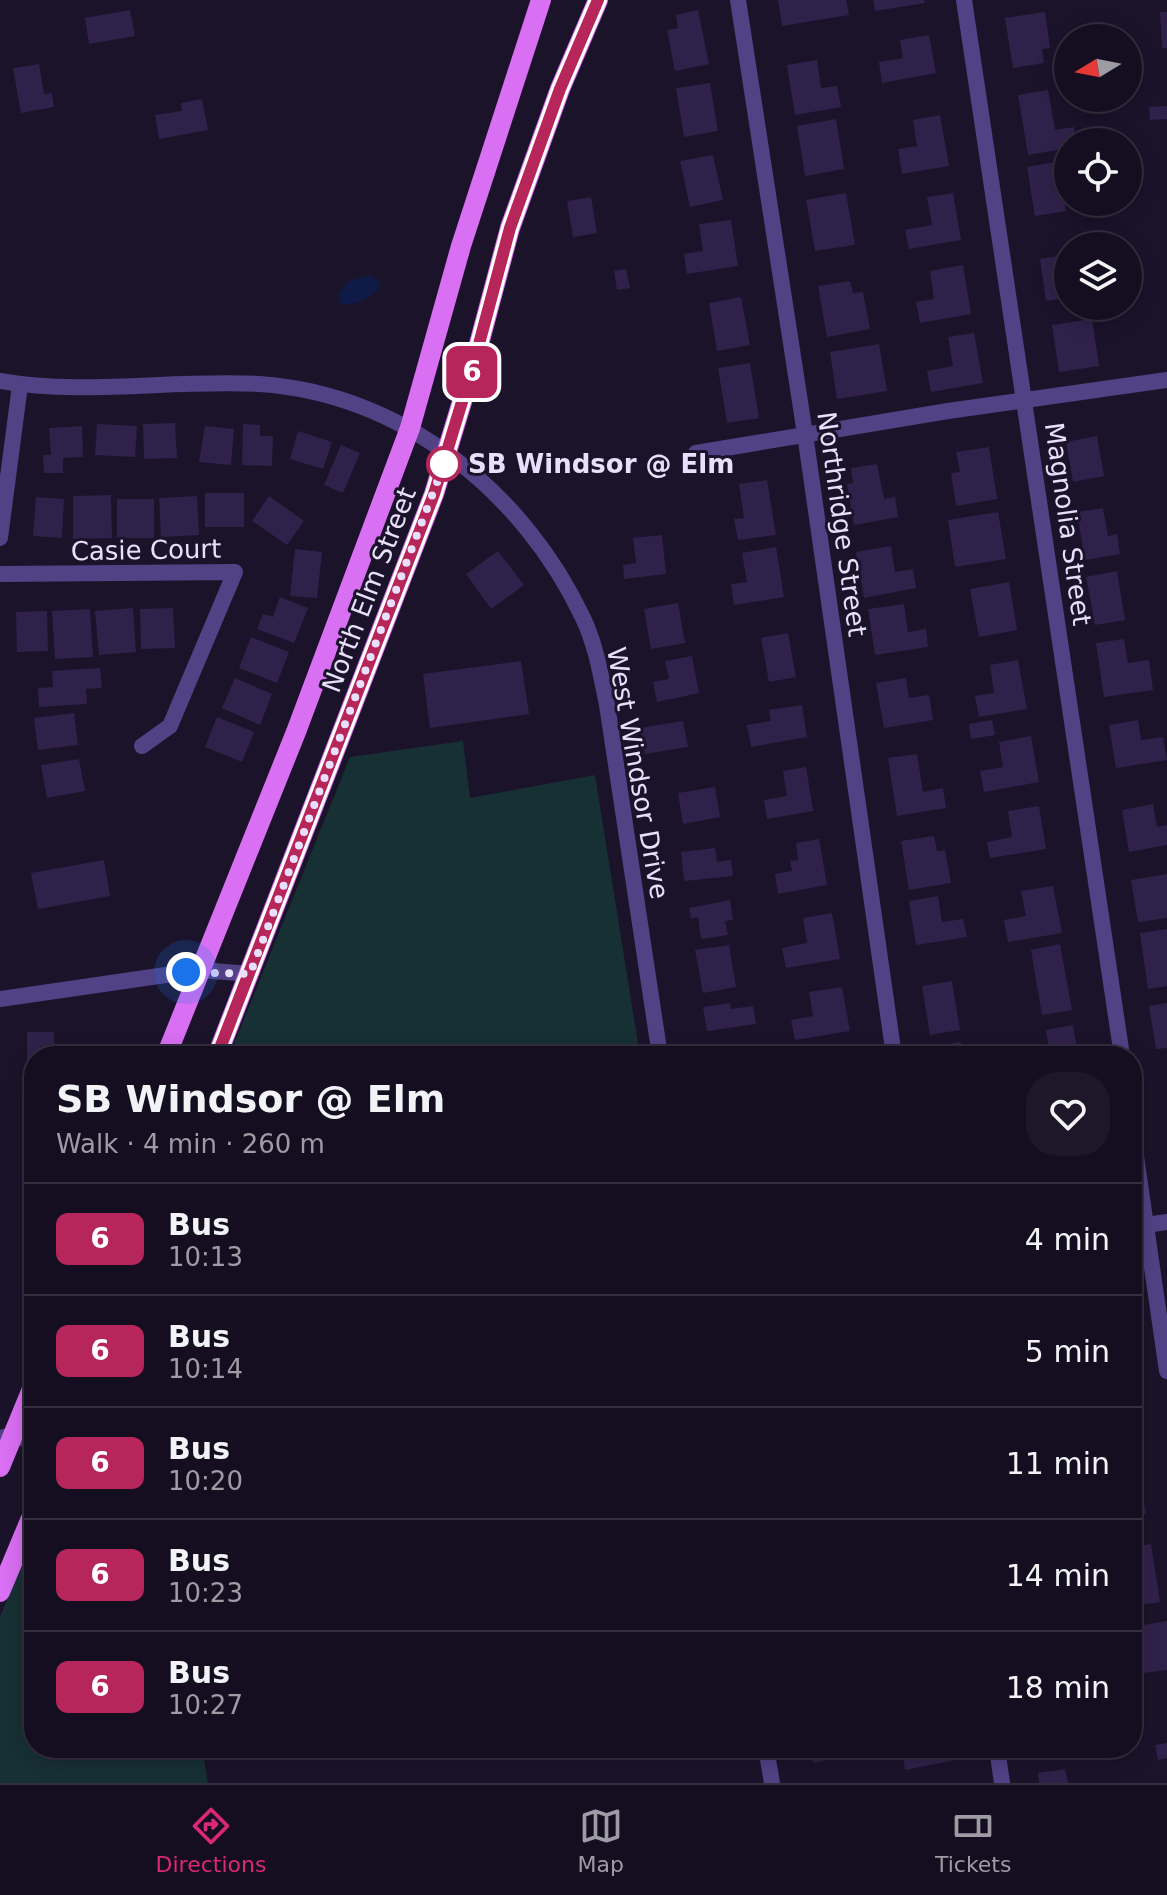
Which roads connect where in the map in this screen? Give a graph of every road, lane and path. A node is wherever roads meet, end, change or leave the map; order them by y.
1 (541, 0) edge
2 (598, 0) edge
3 (738, 0) edge
4 (964, 0) edge
5 (1167, 380) edge
6 (0, 381) edge
7 (20, 385) junction
8 (1027, 402) junction
9 (410, 428) junction
10 (805, 434) junction
11 (448, 453) junction
12 (696, 453) dead end
13 (0, 538) edge
14 (0, 574) edge
15 (142, 746) dead end
16 (200, 970) junction
17 (250, 974) junction
18 (0, 999) edge
19 (170, 1046) edge
20 (221, 1046) edge
21 (658, 1046) edge
22 (893, 1046) edge
23 (1121, 1046) edge
24 (1167, 1222) edge
25 (1142, 1225) edge
26 (1142, 1246) edge
27 (1167, 1371) edge
28 (24, 1403) edge
29 (6, 1436) edge
30 (0, 1467) edge
31 (24, 1535) edge
32 (0, 1592) edge
33 (768, 1758) edge
34 (998, 1758) edge
35 (772, 1783) edge
36 (1002, 1783) edge

1 - 9 main road, North Elm Street
2 - 11 main road, North Elm Street
3 - 10 street, Northridge Street
4 - 8 street, Magnolia Street
5 - 8 street
6 - 7 street
7 - 9 street, West Windsor Drive
7 - 13 street
8 - 10 street
8 - 23 street, Magnolia Street
9 - 11 street, West Windsor Drive
9 - 16 main road, North Elm Street
10 - 12 street
10 - 22 street, Northridge Street
11 - 17 main road, North Elm Street
11 - 21 street, West Windsor Drive
14 - 15 street, Casie Court
16 - 17 street
16 - 18 street
16 - 19 main road, North Elm Street
17 - 20 main road, North Elm Street
24 - 25 street
26 - 27 street
28 - 29 main road
29 - 30 main road
31 - 32 main road
33 - 35 street
34 - 36 street

